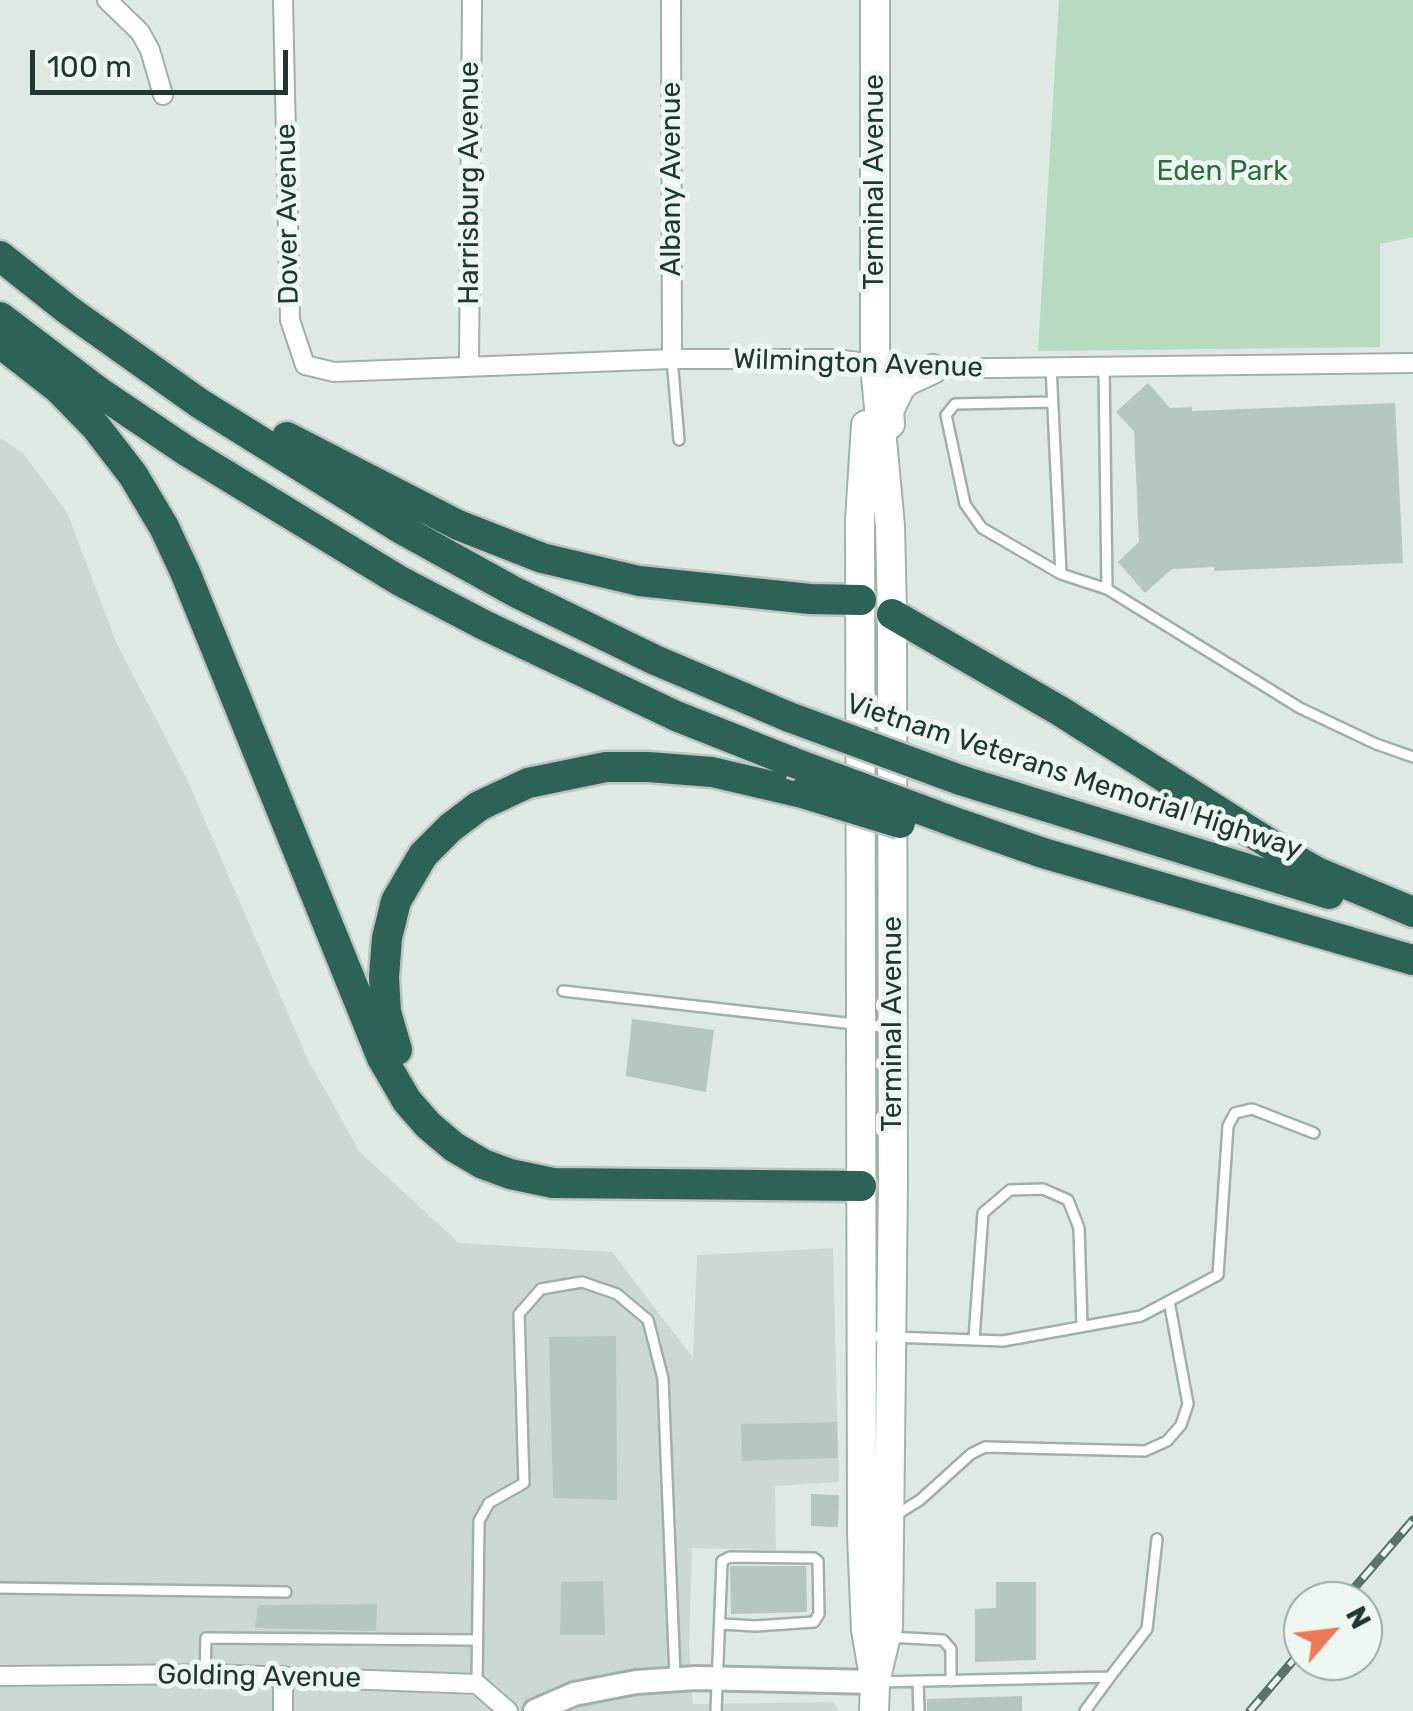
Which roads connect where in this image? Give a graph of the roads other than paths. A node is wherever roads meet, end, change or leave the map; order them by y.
1 (107, 0) edge
2 (283, 0) edge
3 (472, 0) edge
4 (671, 0) edge
5 (875, 0) edge
6 (163, 95) dead end
7 (0, 256) edge
8 (68, 310) junction
9 (0, 317) edge
10 (0, 343) edge
11 (672, 359) junction
12 (1413, 363) edge
13 (305, 365) joint
14 (469, 365) junction
15 (875, 365) junction
16 (1104, 367) junction
17 (1050, 368) junction
18 (933, 369) junction
19 (1052, 402) junction
20 (680, 440) dead end
21 (890, 526) junction
22 (1060, 574) junction
23 (1107, 589) junction
24 (860, 600) junction
25 (892, 614) junction
26 (1413, 757) edge
27 (963, 833) junction
28 (1413, 915) edge
29 (1413, 960) edge
30 (563, 991) dead end
31 (861, 1026) junction
32 (893, 1029) junction
33 (1314, 1133) dead end
34 (861, 1178) junction
35 (893, 1180) junction
36 (1169, 1301) junction
37 (1082, 1326) junction
38 (862, 1336) junction
39 (892, 1337) junction
40 (974, 1340) junction
41 (889, 1519) junction
42 (1158, 1539) dead end
43 (0, 1588) edge
44 (286, 1592) dead end
45 (722, 1624) junction
46 (886, 1637) junction
47 (478, 1640) junction
48 (204, 1674) junction
49 (0, 1676) edge
50 (283, 1676) junction
51 (1110, 1677) junction
52 (676, 1679) junction
53 (717, 1679) junction
54 (918, 1681) junction
55 (951, 1681) junction
56 (875, 1682) junction
57 (477, 1684) junction
58 (283, 1711) edge
59 (508, 1711) edge
60 (536, 1711) edge
61 (716, 1711) edge
62 (874, 1711) edge
63 (919, 1711) edge
64 (1085, 1711) edge

1 - 6 street
2 - 13 street, Dover Avenue
3 - 14 street, Harrisburg Avenue
4 - 11 street, Albany Avenue
5 - 15 main road, Terminal Avenue
7 - 8 highway, Vietnam Veterans Memorial Highway
8 - 24 highway
8 - 28 highway, Vietnam Veterans Memorial Highway, bridge
9 - 27 highway, bridge
10 - 34 highway
11 - 14 street, Wilmington Avenue
11 - 15 street, Wilmington Avenue
11 - 20 lane
12 - 16 street, Wilmington Avenue
13 - 14 street, Wilmington Avenue
15 - 18 street, Wilmington Avenue
15 - 21 main road, Terminal Avenue
15 - 24 main road, Terminal Avenue
16 - 17 street, Wilmington Avenue
16 - 23 lane
17 - 18 street, Wilmington Avenue
17 - 19 lane
18 - 21 main road
19 - 22 lane
19 - 22 lane
21 - 25 main road, Terminal Avenue
22 - 23 lane
23 - 26 lane
24 - 25 main road
24 - 31 main road, Terminal Avenue
25 - 28 highway
25 - 32 main road, Terminal Avenue
27 - 29 highway
27 - 34 highway, bridge
30 - 31 lane
31 - 32 lane
31 - 34 main road, Terminal Avenue
32 - 35 main road, Terminal Avenue
33 - 36 lane
34 - 35 main road
34 - 38 main road, Terminal Avenue
35 - 39 main road, Terminal Avenue
36 - 37 lane
36 - 41 lane
37 - 40 lane
37 - 40 lane
38 - 39 lane
38 - 56 main road, Terminal Avenue
39 - 40 lane
39 - 41 main road, Terminal Avenue
41 - 46 main road, Terminal Avenue
42 - 51 lane
43 - 44 lane
45 - 45 lane
45 - 53 lane
46 - 55 lane
46 - 56 main road, Terminal Avenue
47 - 48 lane
47 - 52 lane
47 - 57 lane
48 - 49 street, Golding Avenue
48 - 50 street, Golding Avenue
50 - 57 street, Golding Avenue
50 - 58 street
51 - 55 lane
51 - 64 lane
52 - 53 street
52 - 60 street
53 - 56 street
53 - 61 lane
54 - 55 lane
54 - 56 lane
54 - 63 lane
56 - 62 main road, Terminal Avenue
57 - 59 street

